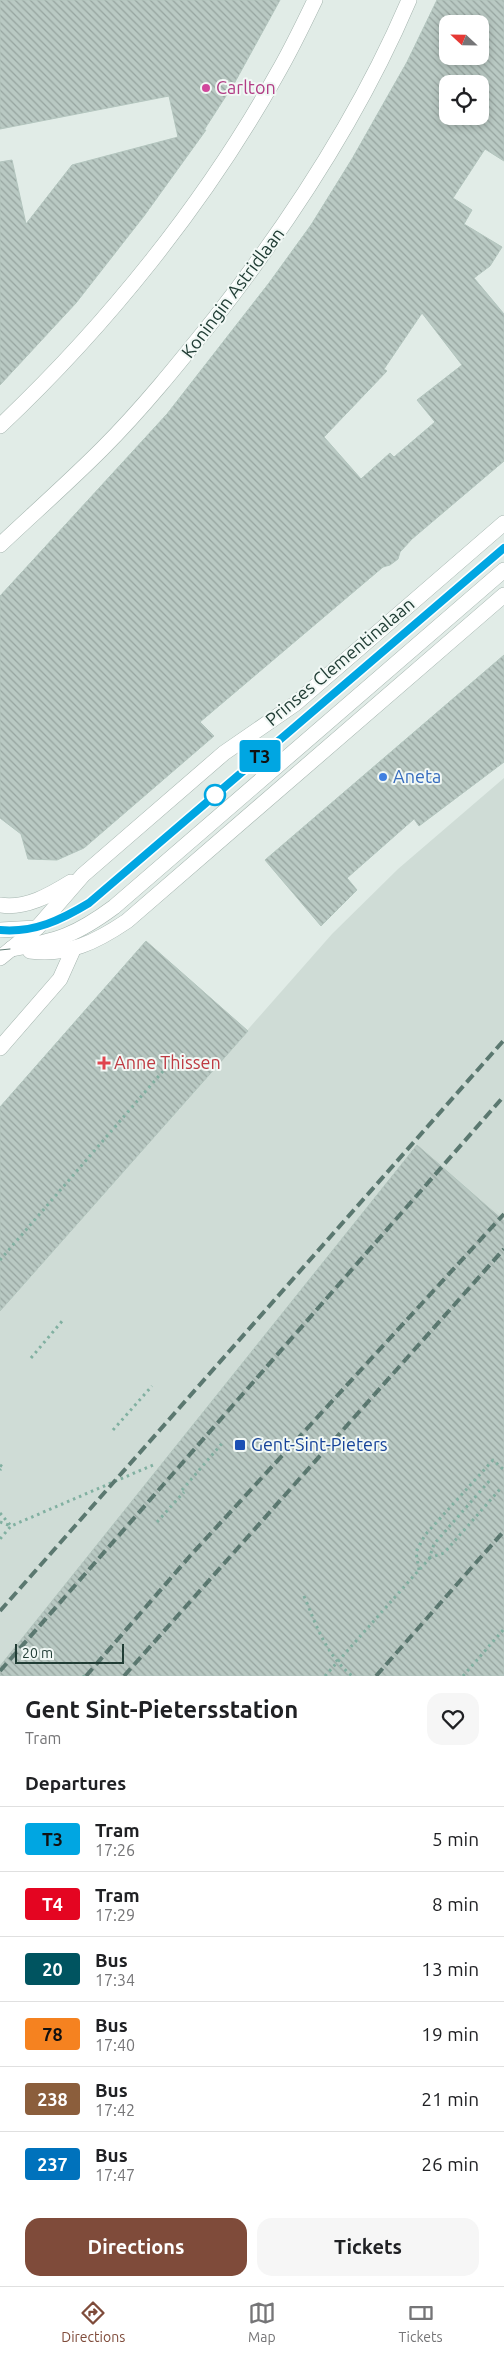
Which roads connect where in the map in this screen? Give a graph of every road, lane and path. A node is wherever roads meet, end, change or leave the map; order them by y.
1 (315, 0) edge
2 (410, 0) edge
3 (0, 426) edge
4 (504, 523) edge
5 (0, 544) edge
6 (504, 570) edge
7 (504, 596) edge
8 (84, 875) junction
9 (0, 905) edge
10 (38, 928) junction
11 (0, 930) edge
12 (73, 950) junction
13 (2, 951) edge
14 (0, 1048) edge
15 (164, 1070) dead end
16 (0, 1260) edge
17 (63, 1320) dead end
18 (31, 1358) dead end
19 (152, 1386) dead end
20 (113, 1430) dead end
21 (224, 1442) dead end
22 (0, 1465) edge
23 (153, 1465) dead end
24 (0, 1470) edge
25 (504, 1470) edge
26 (491, 1479) dead end
27 (501, 1488) dead end
28 (0, 1514) edge
29 (0, 1522) edge
30 (157, 1522) dead end
31 (11, 1526) junction
32 (0, 1539) edge
33 (429, 1558) junction
34 (419, 1570) junction
35 (304, 1596) dead end
36 (504, 1629) edge
37 (337, 1663) junction
38 (325, 1676) edge
39 (352, 1676) edge
40 (463, 1676) edge

1 - 3 street
2 - 5 street, Koningin Astridlaan
4 - 8 street, Prinses Clementinalaan
6 - 13 street
7 - 12 street
8 - 9 street
8 - 10 street
10 - 11 street
10 - 13 street
12 - 13 street
12 - 14 street
15 - 16 path
17 - 18 path
19 - 20 path
21 - 30 path
22 - 24 path
23 - 31 path
25 - 34 path
26 - 33 path
27 - 33 path
28 - 31 path
29 - 31 path
31 - 32 path
33 - 34 path
34 - 37 path
35 - 37 path
36 - 40 path
37 - 38 path
37 - 39 path

